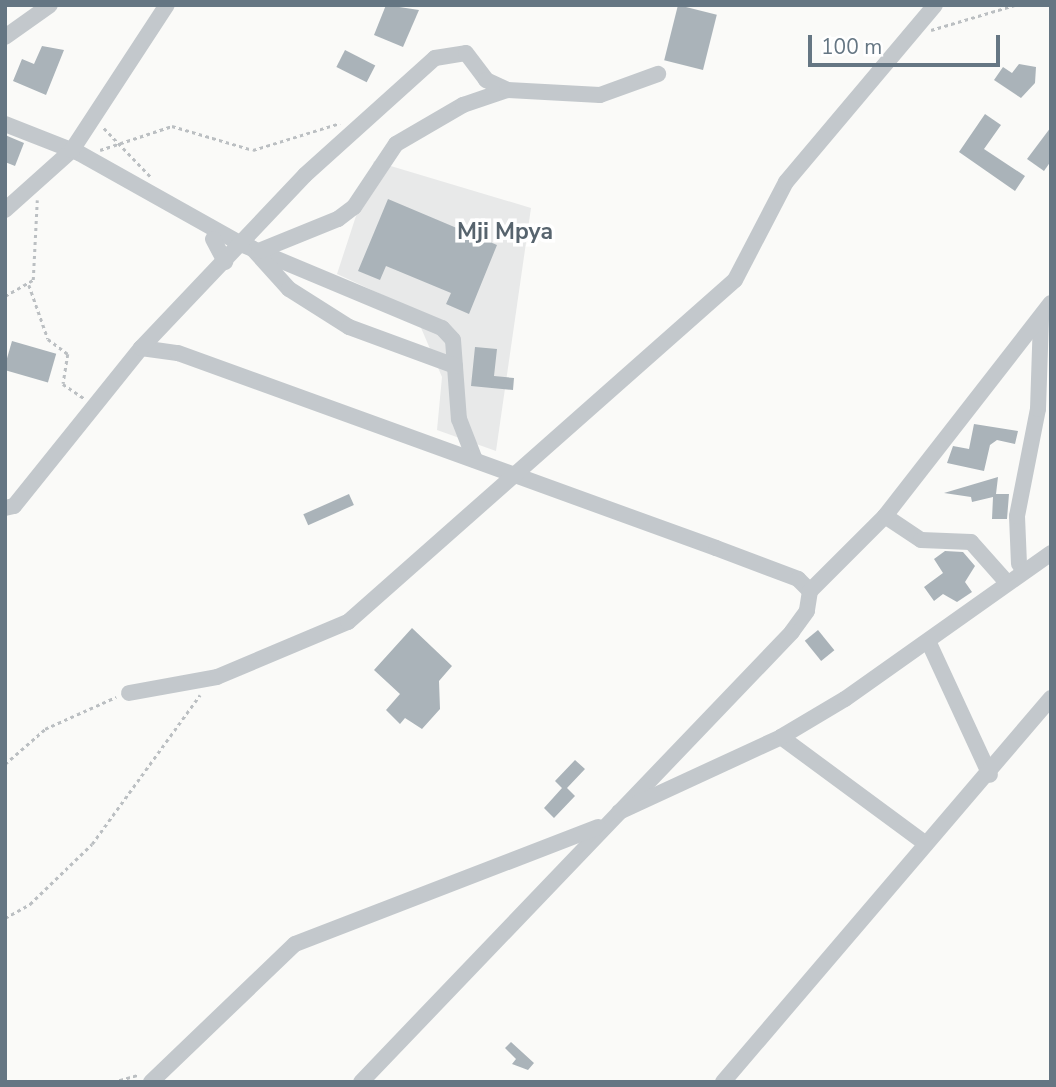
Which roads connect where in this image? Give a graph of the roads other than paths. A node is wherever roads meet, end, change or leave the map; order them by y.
1 (50, 5) edge
2 (167, 5) edge
3 (935, 5) edge
4 (5, 37) edge
5 (658, 74) dead end
6 (507, 90) junction
7 (5, 124) edge
8 (76, 151) junction
9 (5, 210) edge
10 (214, 239) dead end
11 (251, 248) junction
12 (225, 262) junction
13 (1051, 303) edge
14 (1041, 318) junction
15 (163, 327) junction
16 (141, 348) junction
17 (178, 353) junction
18 (455, 366) junction
19 (475, 460) junction
20 (510, 474) junction
21 (5, 508) edge
22 (885, 516) junction
23 (1051, 544) edge
24 (1051, 553) edge
25 (1019, 564) junction
26 (1003, 578) junction
27 (810, 592) junction
28 (985, 599) junction
29 (929, 643) junction
30 (129, 693) road end
31 (1051, 698) edge
32 (781, 737) junction
33 (990, 775) junction
34 (617, 813) junction
35 (604, 825) junction
36 (926, 844) junction
37 (155, 1077) edge
38 (361, 1082) edge
39 (723, 1082) edge

1 - 4 street
2 - 8 street
3 - 20 street
5 - 6 street
6 - 11 street
6 - 11 street
7 - 8 street
8 - 9 street
8 - 11 street
10 - 12 street
11 - 12 street
11 - 18 street
11 - 18 street
12 - 15 street
13 - 14 street
14 - 22 street
14 - 25 street
15 - 16 street
15 - 17 street
16 - 17 street
16 - 21 street
17 - 19 street
18 - 19 street
19 - 20 street
20 - 27 street
20 - 30 street
22 - 26 street
22 - 27 street
23 - 25 street
24 - 28 street
25 - 26 street
26 - 28 street
27 - 34 street
28 - 29 street
29 - 32 street
29 - 33 street
31 - 33 street
32 - 34 street
32 - 36 street
33 - 36 street
34 - 35 street
35 - 37 street
35 - 38 street
36 - 39 street

